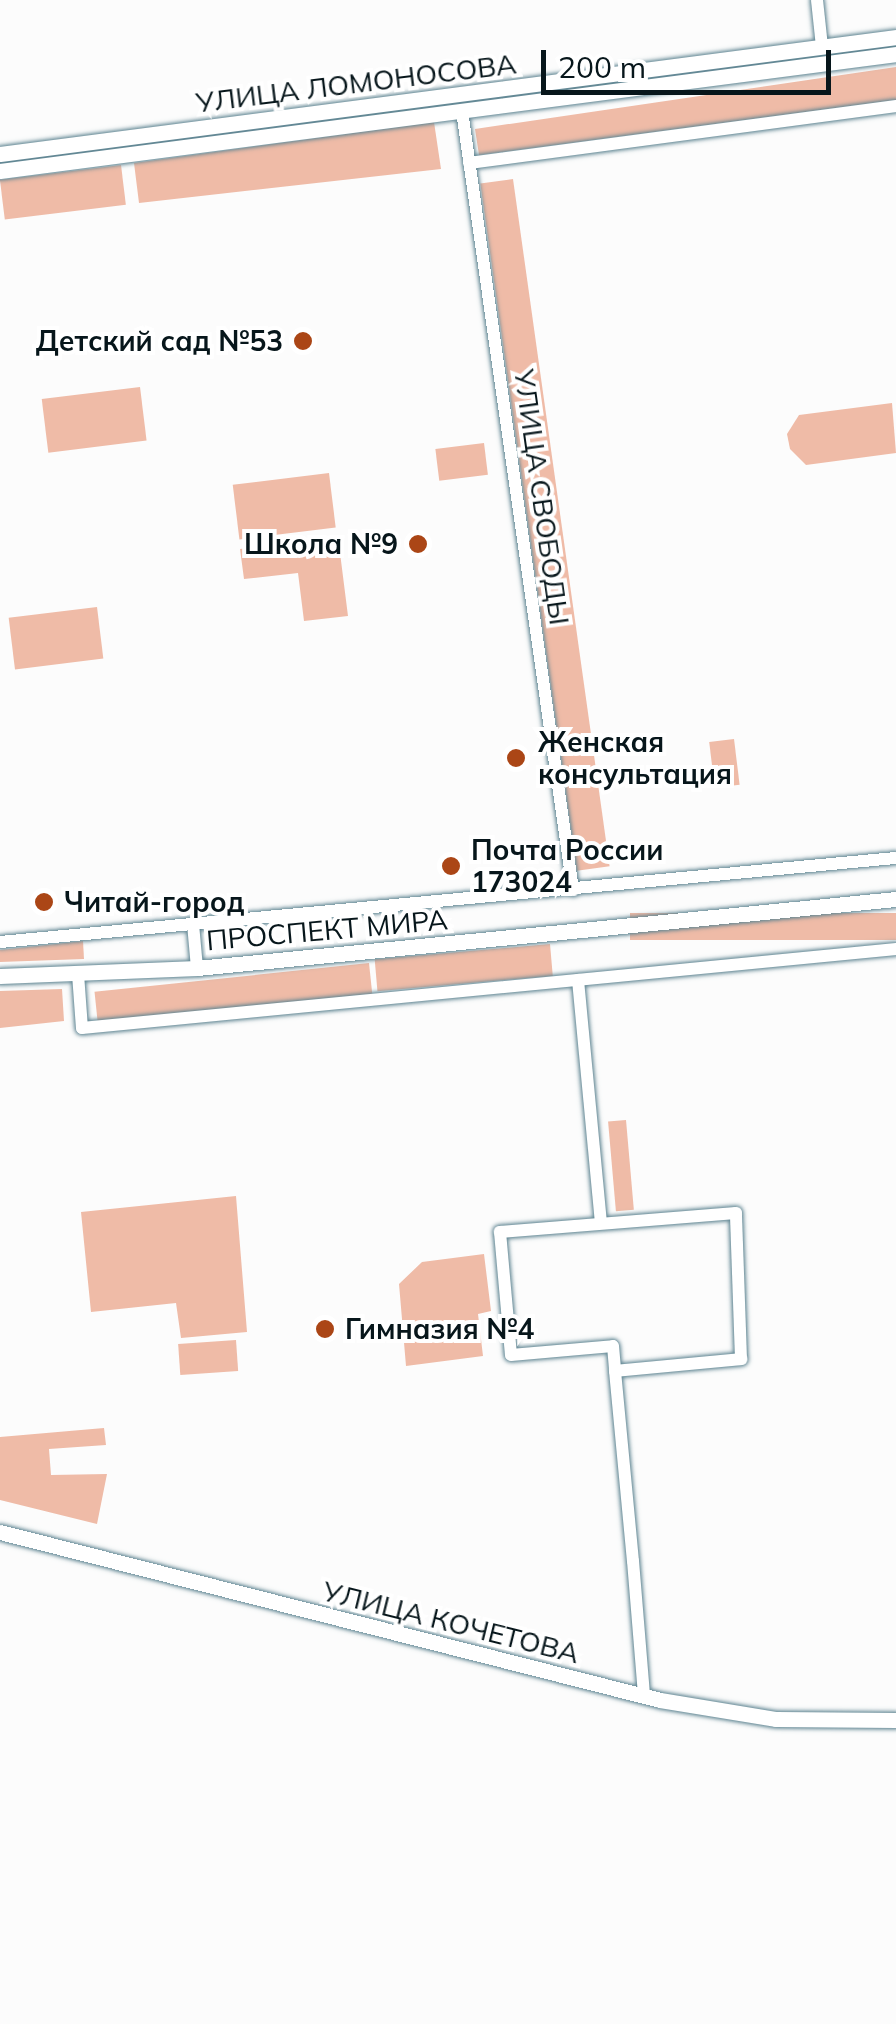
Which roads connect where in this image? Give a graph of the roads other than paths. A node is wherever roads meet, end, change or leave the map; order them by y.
1 (817, 0) edge
2 (896, 38) edge
3 (822, 47) junction
4 (896, 54) edge
5 (628, 81) junction
6 (896, 106) edge
7 (462, 111) junction
8 (332, 120) junction
9 (0, 154) edge
10 (470, 164) junction
11 (0, 171) edge
12 (896, 858) edge
13 (573, 890) junction
14 (896, 899) edge
15 (193, 924) junction
16 (0, 942) edge
17 (896, 949) edge
18 (197, 968) junction
19 (78, 974) junction
20 (0, 976) edge
21 (578, 980) junction
22 (601, 1223) junction
23 (615, 1371) junction
24 (0, 1532) edge
25 (644, 1695) junction
26 (896, 1720) edge

1 - 3 street
2 - 3 main road, УЛИЦА ЛОМОНОСОВА
3 - 5 main road, УЛИЦА ЛОМОНОСОВА
4 - 5 main road, УЛИЦА ЛОМОНОСОВА
5 - 7 main road, УЛИЦА ЛОМОНОСОВА
5 - 8 main road, УЛИЦА ЛОМОНОСОВА
6 - 10 street
7 - 8 main road, УЛИЦА ЛОМОНОСОВА
7 - 10 street, УЛИЦА СВОБОДЫ
8 - 9 main road, УЛИЦА ЛОМОНОСОВА
8 - 11 main road, УЛИЦА ЛОМОНОСОВА
10 - 13 street, УЛИЦА СВОБОДЫ
12 - 13 street
13 - 15 street
14 - 18 main road, ПРОСПЕКТ МИРА
15 - 16 street
15 - 18 street
17 - 21 street
18 - 19 main road, ПРОСПЕКТ МИРА
19 - 20 main road, ПРОСПЕКТ МИРА
19 - 21 street
21 - 22 street
22 - 23 street
22 - 23 street
23 - 25 street
24 - 25 main road, УЛИЦА КОЧЕТОВА
25 - 26 main road, УЛИЦА КОЧЕТОВА

